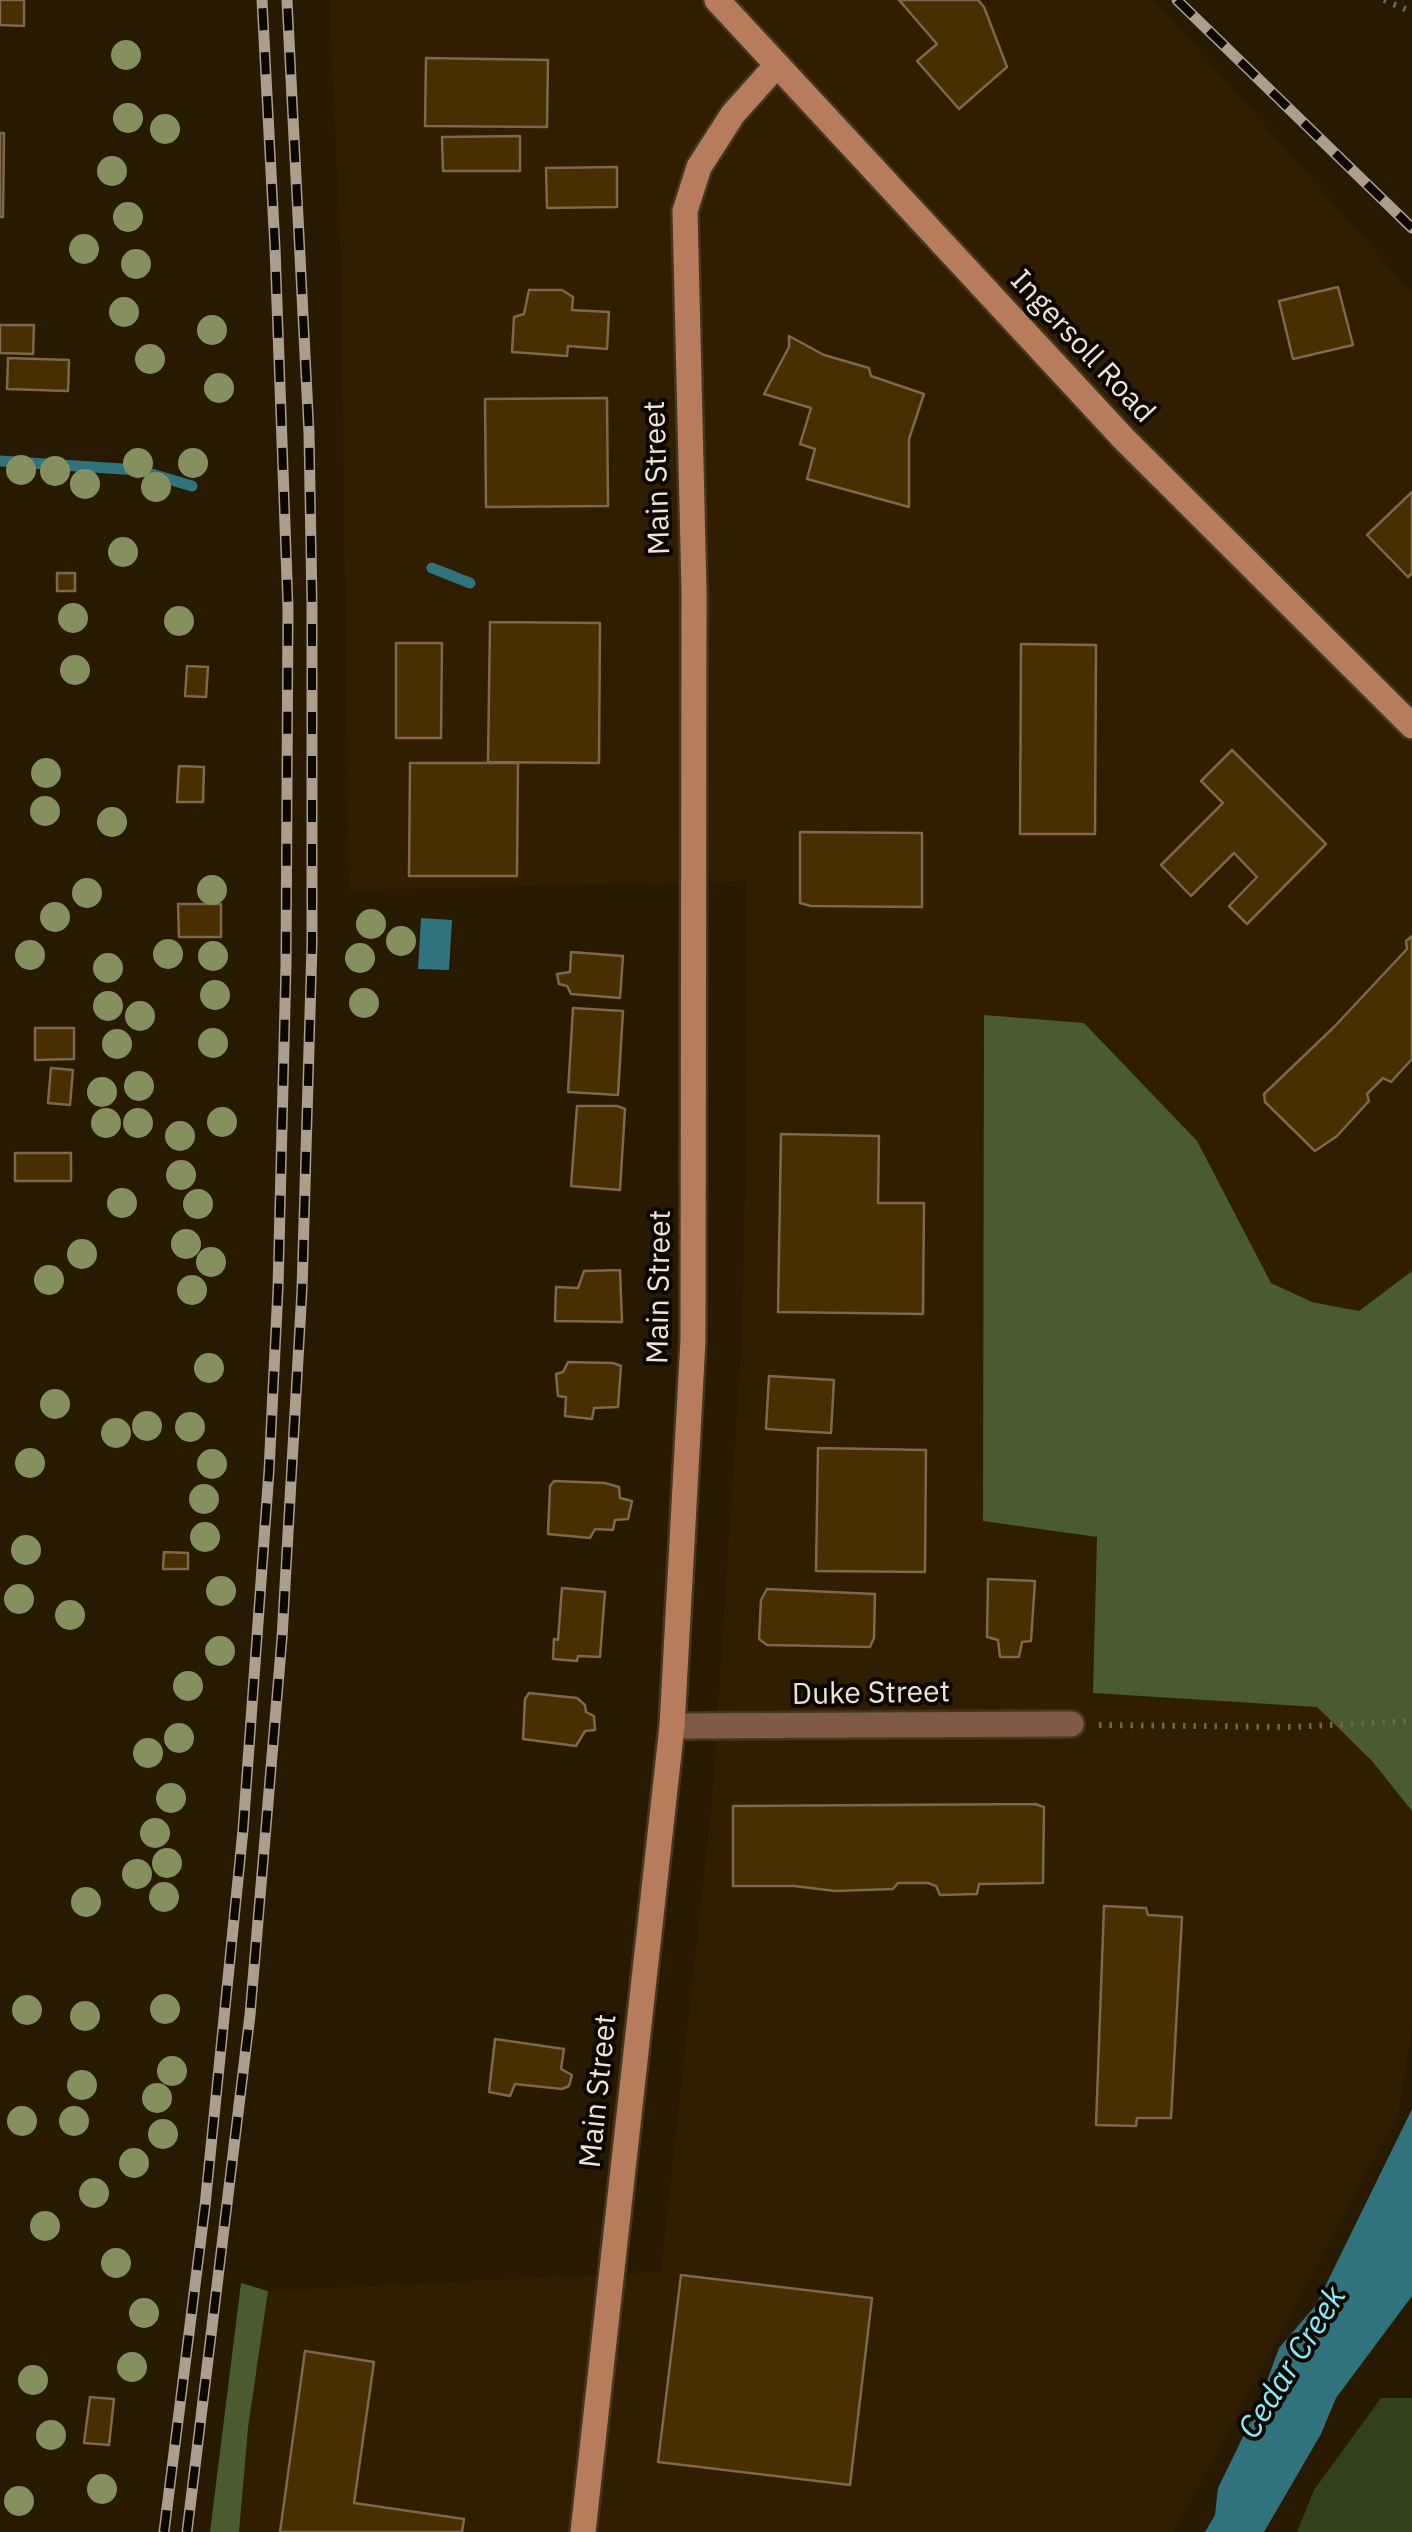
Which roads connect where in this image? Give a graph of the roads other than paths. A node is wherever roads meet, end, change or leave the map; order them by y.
1 (717, 0) edge
2 (776, 66) junction
3 (1412, 726) edge
4 (1071, 1724) road end
5 (672, 1726) junction
6 (583, 2532) edge

1 - 2 main road, Ingersoll Road
2 - 3 main road, Ingersoll Road
2 - 5 main road, Main Street
4 - 5 street, Duke Street
5 - 6 main road, Main Street

